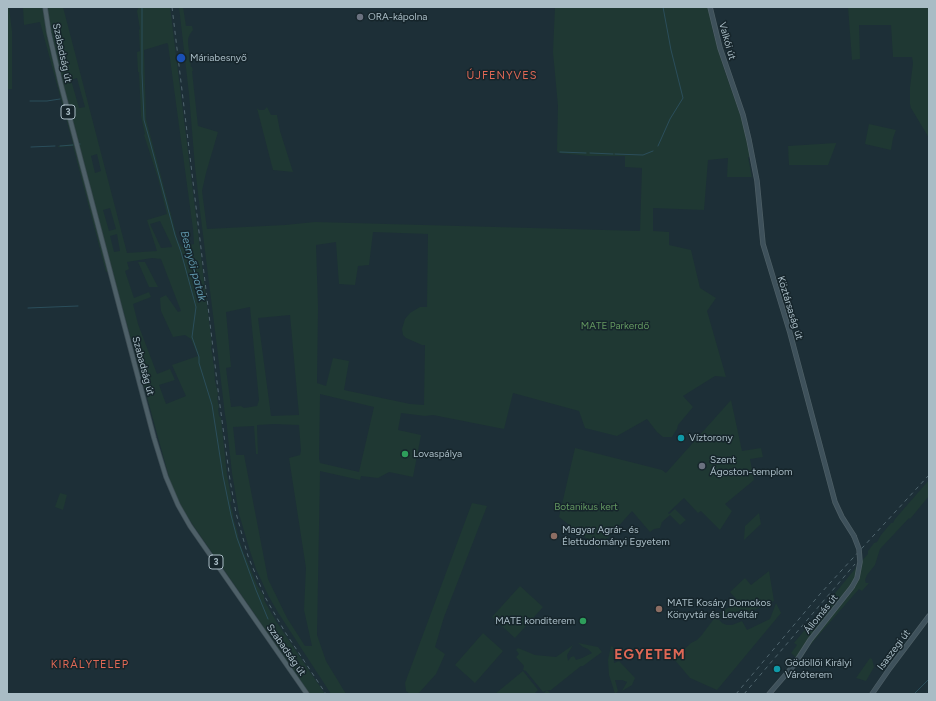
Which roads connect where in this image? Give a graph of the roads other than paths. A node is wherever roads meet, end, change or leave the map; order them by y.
1 (46, 7) edge
2 (710, 7) edge
3 (731, 80) joint
4 (854, 536) joint
5 (929, 616) edge
6 (307, 694) edge
7 (770, 694) edge
8 (872, 694) edge

1 - 6 main road, Szabadság út / 3
2 - 3 main road, Valkói út
3 - 4 main road, Köztársaság út
4 - 7 main road, Állomás út, bridge
5 - 8 main road, Isaszegi út

